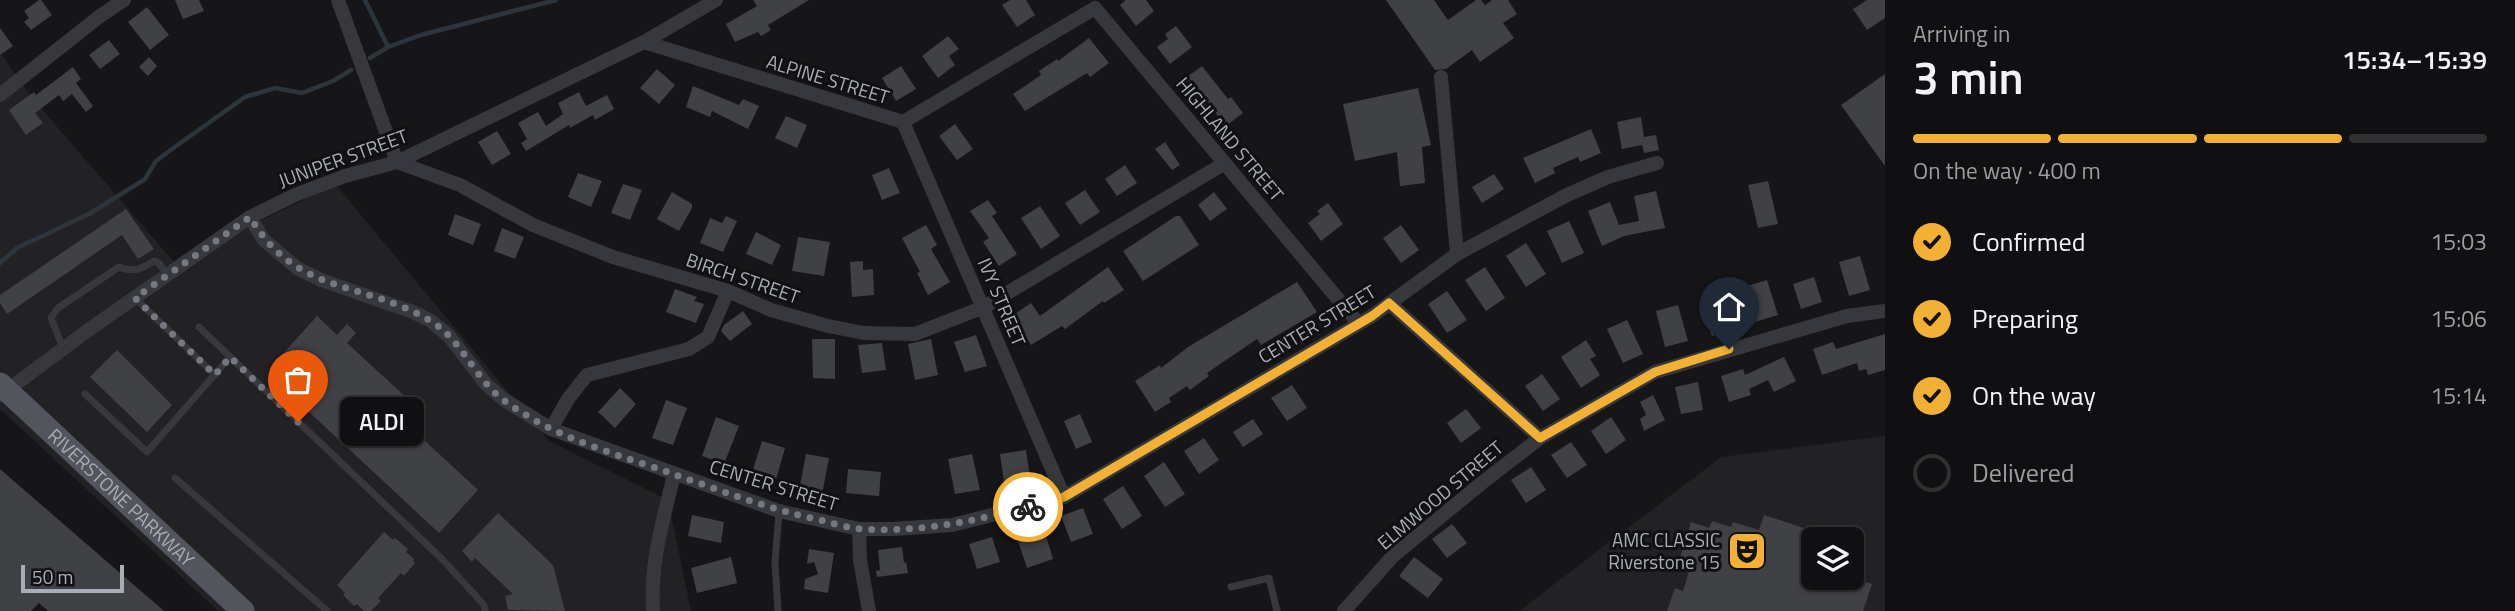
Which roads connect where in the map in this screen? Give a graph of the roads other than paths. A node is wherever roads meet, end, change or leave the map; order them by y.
1 (124, 0) edge
2 (338, 0) edge
3 (716, 0) edge
4 (1065, 27) joint
5 (644, 42) junction
6 (1441, 77) dead end
7 (0, 94) edge
8 (903, 122) junction
9 (397, 162) junction
10 (1225, 163) junction
11 (1657, 163) dead end
12 (250, 217) junction
13 (1457, 254) junction
14 (167, 275) junction
15 (728, 291) junction
16 (135, 298) junction
17 (1389, 303) junction
18 (984, 307) junction
19 (1885, 311) edge
20 (1359, 323) junction
21 (199, 327) dead end
22 (64, 349) junction
23 (230, 357) junction
24 (215, 375) junction
25 (2, 390) edge
26 (85, 394) dead end
27 (551, 429) junction
28 (1540, 438) junction
29 (674, 474) junction
30 (175, 478) dead end
31 (1064, 497) junction
32 (779, 511) junction
33 (859, 529) junction
34 (1231, 587) dead end
35 (243, 611) edge
36 (327, 611) edge
37 (485, 611) edge
38 (653, 611) edge
39 (778, 611) edge
40 (869, 611) edge
41 (1278, 611) edge
42 (1344, 611) edge

1 - 7 street
2 - 9 street
3 - 5 street, JUNIPER STREET
4 - 8 street, ALPINE STREET
4 - 10 street, HIGHLAND STREET
5 - 8 street, ALPINE STREET
5 - 9 street, JUNIPER STREET
6 - 13 street
8 - 18 street, IVY STREET
9 - 12 street, JUNIPER STREET
9 - 15 street, BIRCH STREET
10 - 18 street, BIRCH STREET
10 - 20 street, HIGHLAND STREET
11 - 13 street, CENTER STREET
12 - 14 street, JUNIPER STREET
12 - 27 street, CENTER STREET
13 - 17 street, CENTER STREET
14 - 16 street, JUNIPER STREET
14 - 22 lane
15 - 18 street, BIRCH STREET
15 - 27 street
16 - 22 street, JUNIPER STREET
16 - 24 lane
17 - 20 street, CENTER STREET
17 - 28 street
18 - 31 street, IVY STREET
19 - 28 street, ELMWOOD STREET
20 - 31 street, CENTER STREET
21 - 23 lane
22 - 25 street, JUNIPER STREET
23 - 24 lane
23 - 37 lane
24 - 26 lane
25 - 35 main road, RIVERSTONE PARKWAY
27 - 29 street, CENTER STREET
28 - 42 street, ELMWOOD STREET
29 - 32 street, CENTER STREET
29 - 38 street
30 - 36 lane
31 - 33 street, CENTER STREET
32 - 33 street, CENTER STREET
32 - 39 lane
33 - 40 street
34 - 41 lane

